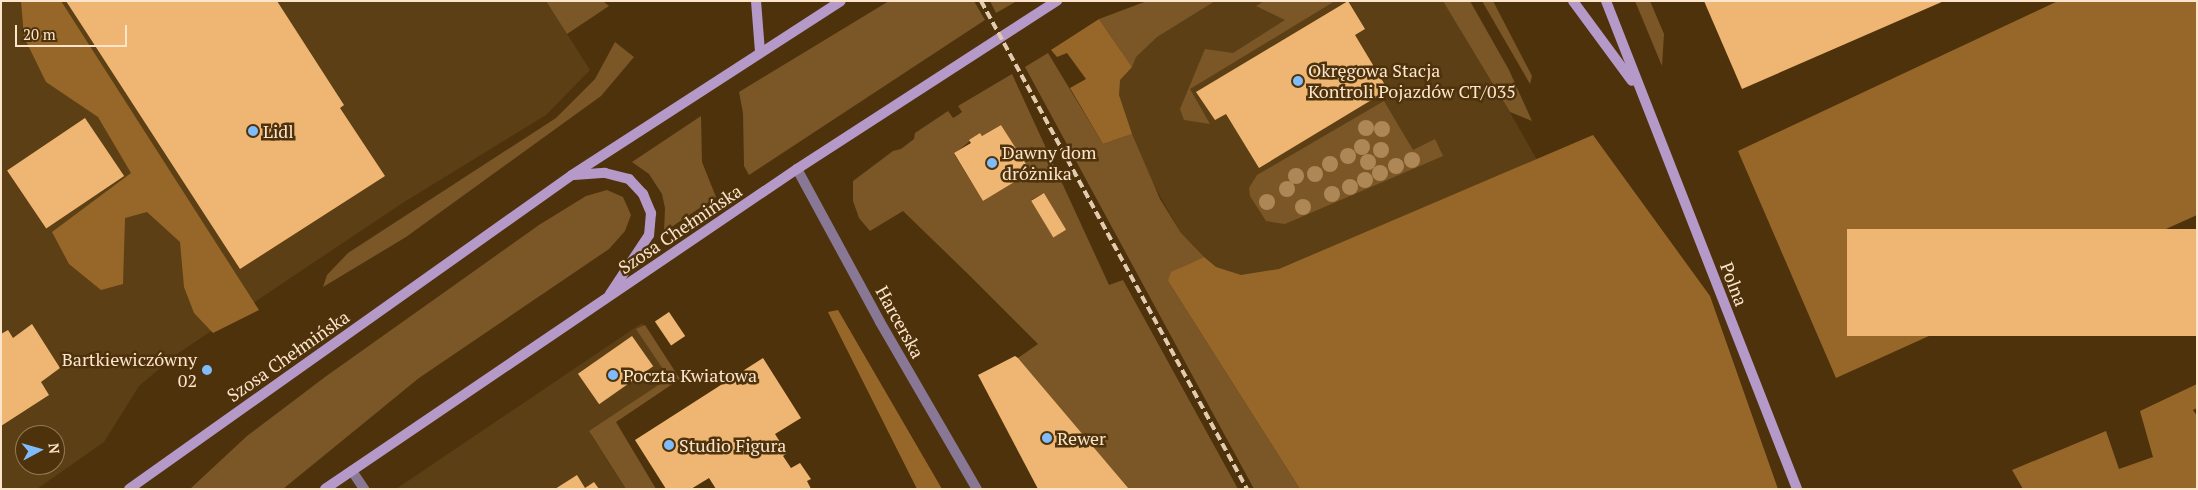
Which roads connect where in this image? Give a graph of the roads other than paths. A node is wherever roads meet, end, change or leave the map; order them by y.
1 (756, 1) edge
2 (1057, 1) edge
3 (1573, 1) edge
4 (1606, 1) edge
5 (838, 2) edge
6 (760, 52) junction
7 (1640, 92) junction
8 (797, 169) junction
9 (572, 175) junction
10 (606, 299) junction
11 (352, 471) junction
12 (129, 489) edge
13 (325, 489) edge
14 (364, 489) edge
15 (977, 489) edge
16 (1797, 489) edge

1 - 6 main road
2 - 8 main road, Szosa Chełmińska
3 - 7 main road, Polna
4 - 7 main road, Polna
5 - 6 main road, Szosa Chełmińska
6 - 9 main road, Szosa Chełmińska
7 - 16 main road, Polna
8 - 10 main road, Szosa Chełmińska
8 - 15 street, Harcerska
9 - 10 main road
9 - 12 main road, Szosa Chełmińska
10 - 11 main road, Szosa Chełmińska
11 - 13 main road, Szosa Chełmińska
11 - 14 street

